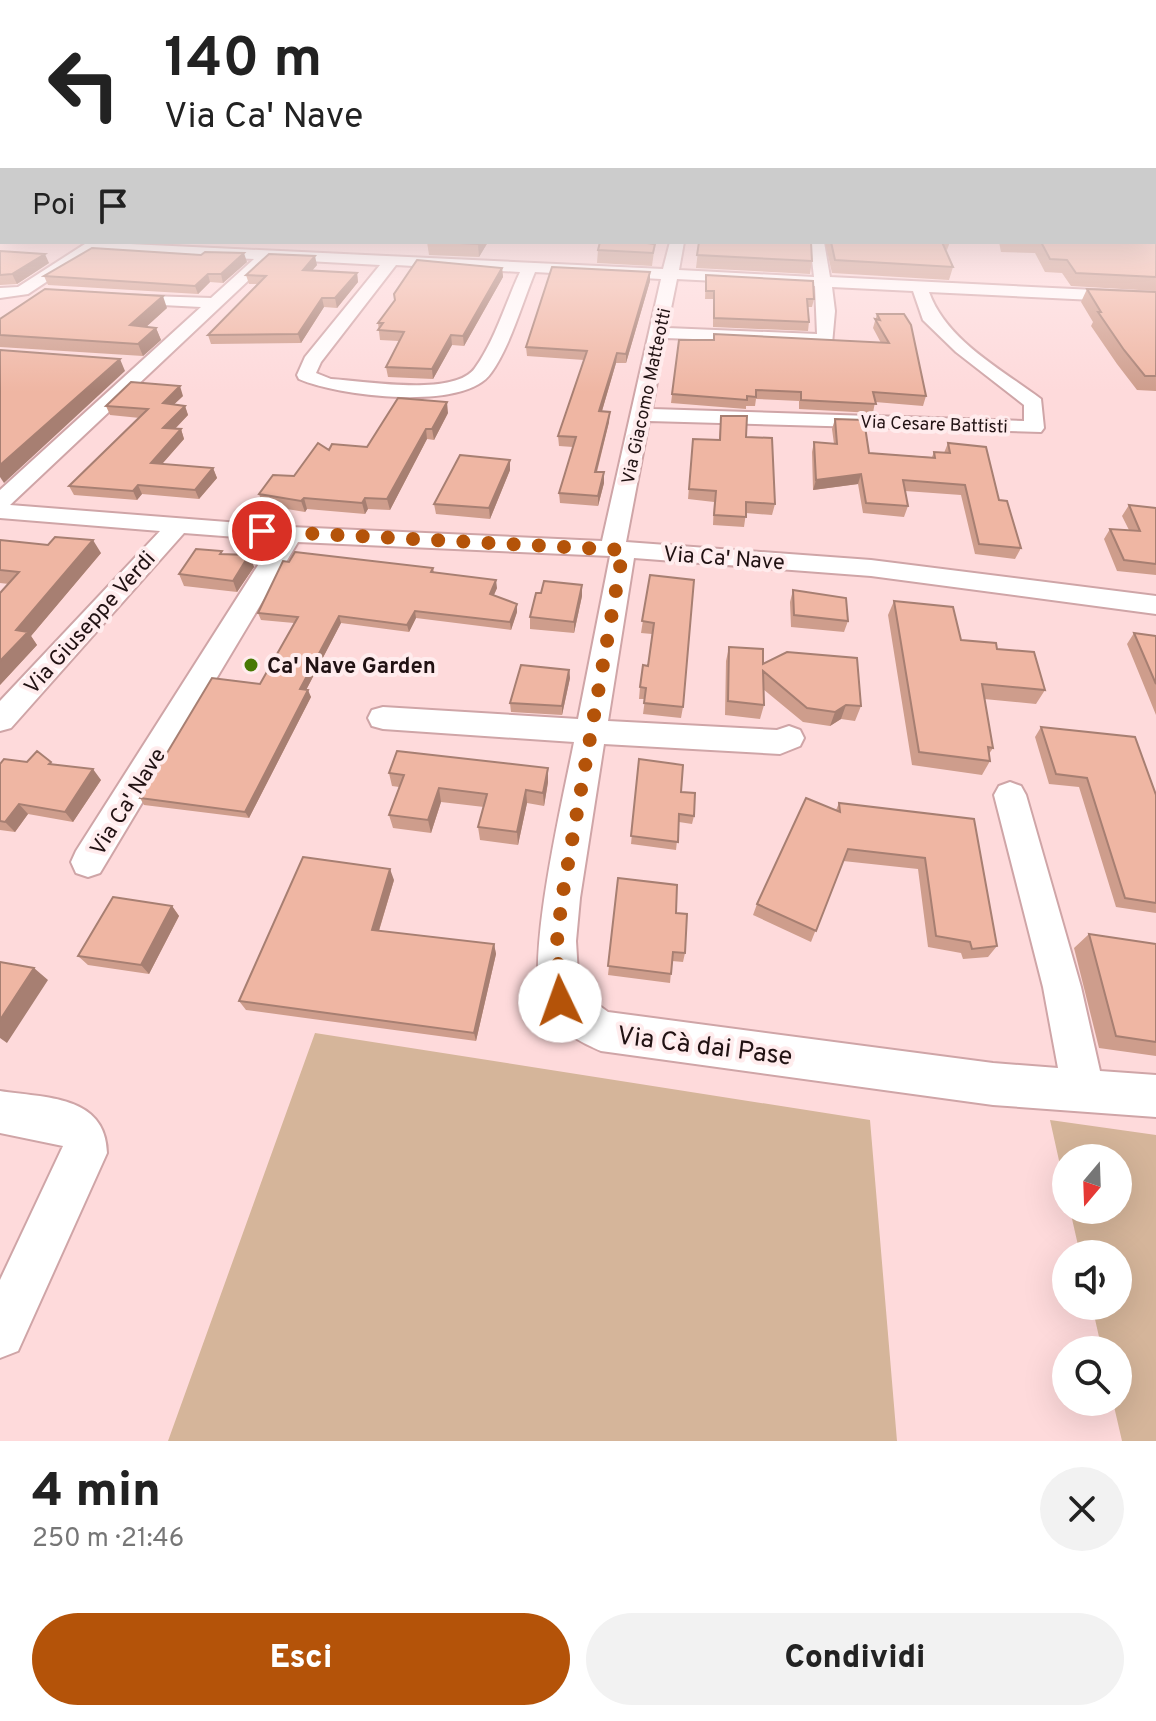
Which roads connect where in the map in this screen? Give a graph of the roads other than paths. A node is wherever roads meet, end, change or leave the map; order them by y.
1 (73, 257) edge
2 (265, 257) edge
3 (357, 257) edge
4 (674, 257) edge
5 (819, 257) edge
6 (393, 259) junction
7 (530, 266) junction
8 (671, 274) junction
9 (822, 282) junction
10 (919, 286) junction
11 (22, 291) junction
12 (0, 293) edge
13 (50, 293) edge
14 (106, 297) edge
15 (1156, 298) edge
16 (218, 303) junction
17 (660, 333) junction
18 (122, 363) dead end
19 (150, 365) junction
20 (642, 415) junction
21 (0, 502) edge
22 (0, 511) edge
23 (179, 524) junction
24 (290, 534) junction
25 (618, 549) junction
26 (1156, 605) edge
27 (383, 718) dead end
28 (0, 720) edge
29 (591, 730) junction
30 (789, 738) dead end
31 (1010, 795) dead end
32 (88, 862) dead end
33 (1084, 1092) junction
34 (1156, 1096) edge
35 (0, 1112) edge
36 (0, 1333) edge

1 - 11 street
2 - 16 street
3 - 6 street
4 - 8 street, Via Giacomo Matteotti
5 - 9 street
6 - 7 street
6 - 7 street
7 - 8 street
8 - 9 street
8 - 17 street, Via Giacomo Matteotti
9 - 10 street
9 - 17 street
10 - 15 street
10 - 20 street, Via Cesare Battisti
11 - 12 street
11 - 13 street
14 - 16 street
16 - 19 street
17 - 20 street, Via Giacomo Matteotti
18 - 19 street
19 - 21 street
20 - 25 street, Via Giacomo Matteotti
22 - 23 street, Via Ca' Nave
23 - 24 street, Via Ca' Nave
23 - 28 street, Via Giuseppe Verdi
24 - 25 street, Via Ca' Nave
24 - 32 street, Via Ca' Nave
25 - 26 street, Via Ca' Nave
25 - 29 street, Via Cà dai Pase
27 - 29 street
29 - 30 street
29 - 33 street, Via Cà dai Pase
31 - 33 street
33 - 34 street, Via Cà dai Pase
35 - 36 street

